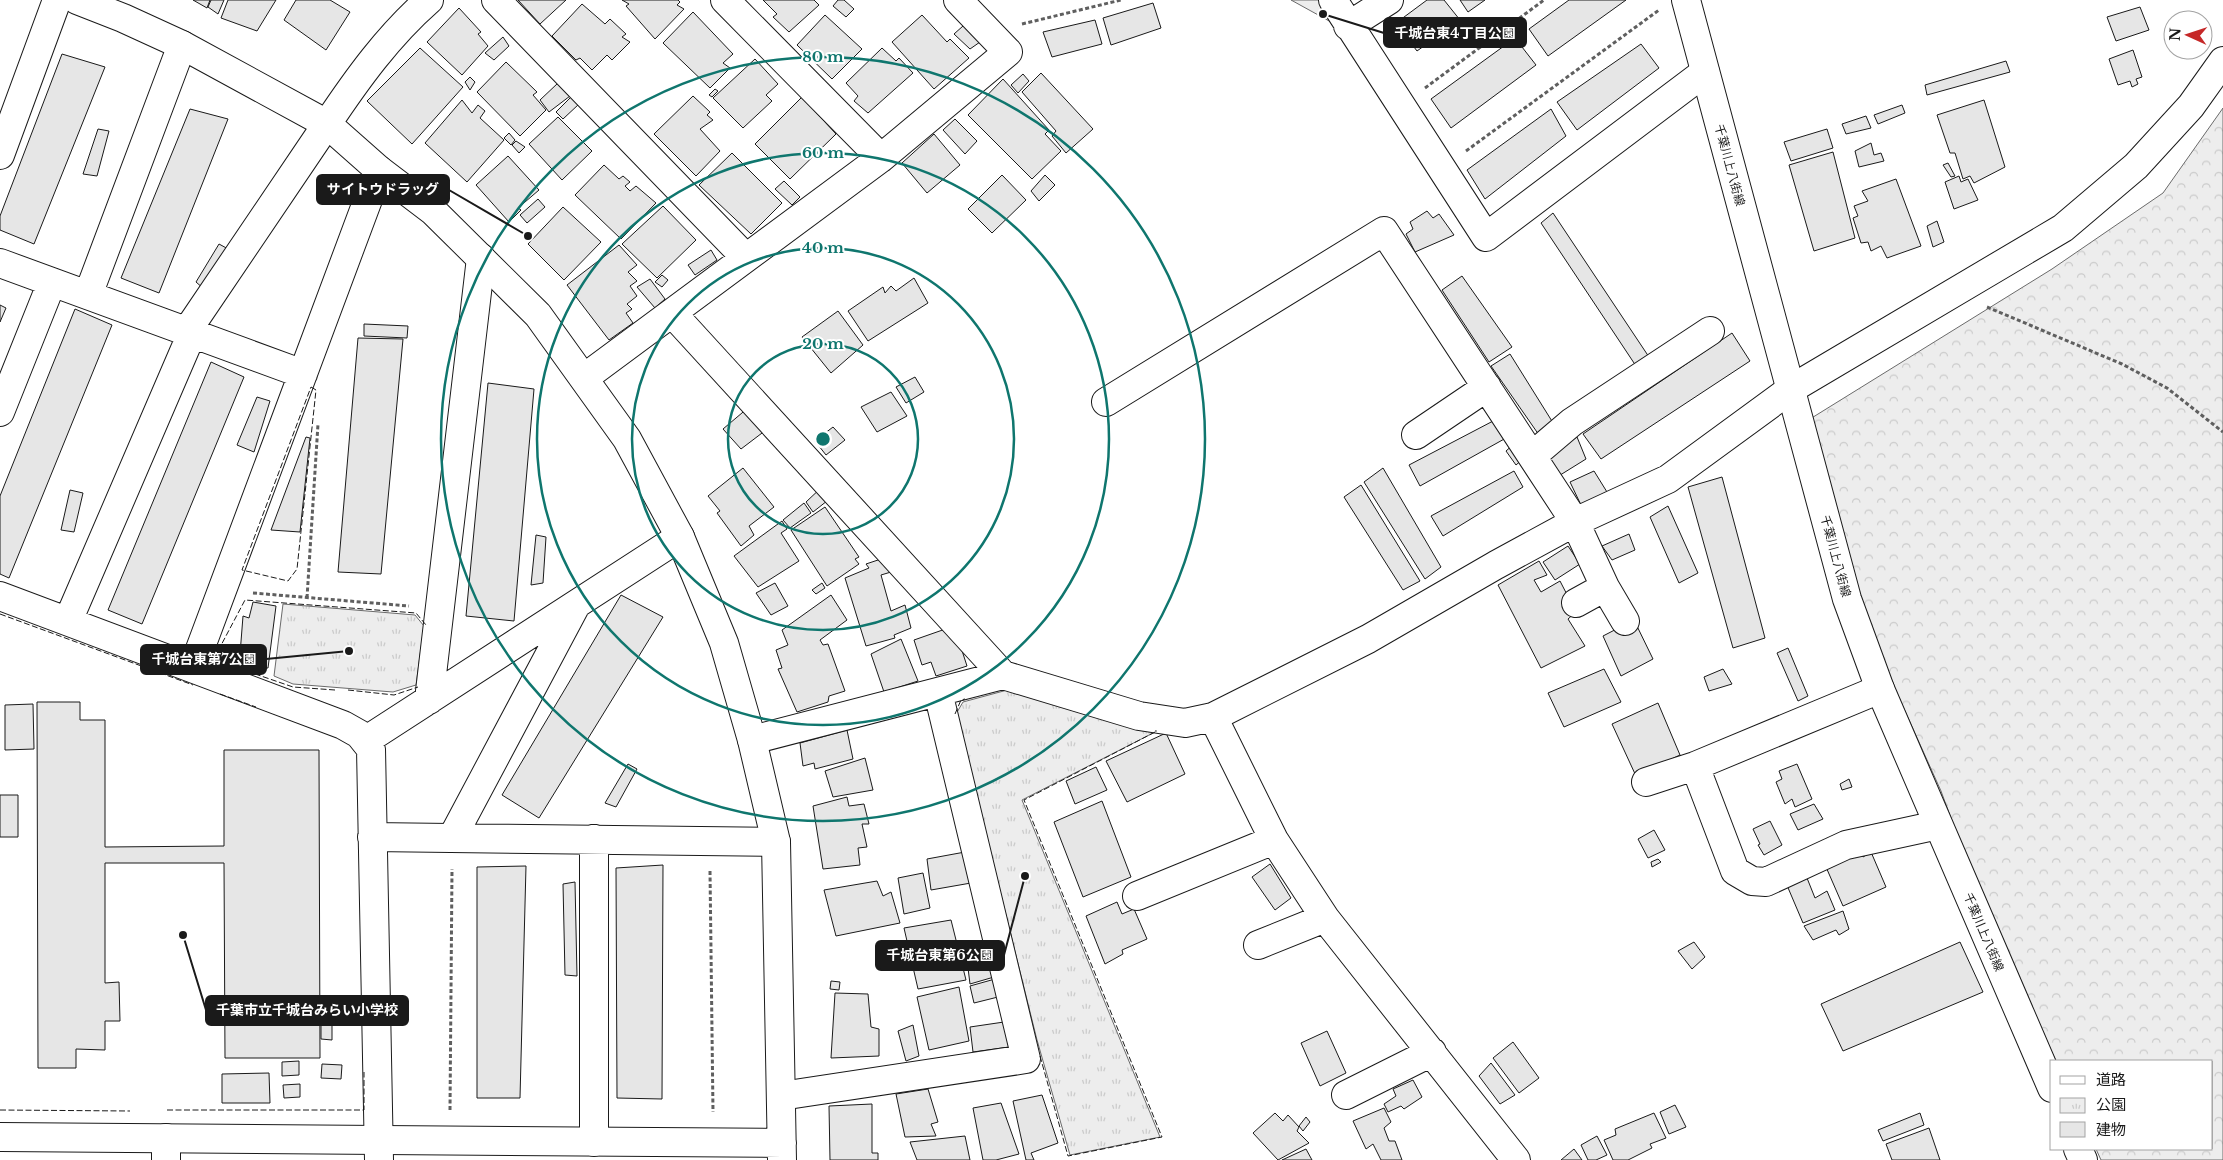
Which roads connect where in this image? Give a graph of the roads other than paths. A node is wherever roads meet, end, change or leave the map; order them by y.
1 (57, 0) edge
2 (77, 0) edge
3 (429, 0) edge
4 (496, 0) edge
5 (725, 0) edge
6 (958, 0) edge
7 (1333, 0) edge
8 (1389, 0) edge
9 (1675, 3) edge
10 (1348, 26) junction
11 (182, 45) junction
12 (2223, 61) edge
13 (1705, 72) junction
14 (327, 124) junction
15 (0, 155) edge
16 (881, 158) junction
17 (379, 170) junction
18 (481, 258) junction
19 (746, 258) junction
20 (0, 263) edge
21 (52, 282) junction
22 (88, 295) junction
23 (672, 313) junction
24 (1710, 331) dead end
25 (189, 332) junction
26 (303, 374) junction
27 (584, 378) junction
28 (1487, 387) junction
29 (1791, 389) junction
30 (1106, 402) dead end
31 (0, 412) edge
32 (1416, 435) dead end
33 (1532, 456) junction
34 (1575, 522) junction
35 (680, 537) junction
36 (1605, 587) junction
37 (0, 596) edge
38 (578, 603) junction
39 (1576, 603) dead end
40 (68, 621) junction
41 (1625, 621) dead end
42 (193, 668) junction
43 (1003, 675) junction
44 (1880, 689) junction
45 (938, 692) junction
46 (429, 700) junction
47 (1213, 716) junction
48 (752, 740) junction
49 (365, 741) junction
50 (1695, 766) junction
51 (1646, 782) dead end
52 (1938, 826) junction
53 (372, 837) junction
54 (452, 838) junction
55 (594, 839) junction
56 (1274, 840) junction
57 (776, 842) junction
58 (1137, 896) dead end
59 (1325, 918) junction
60 (1258, 945) dead end
61 (1432, 1052) junction
62 (2050, 1083) edge
63 (1346, 1095) dead end
64 (781, 1096) junction
65 (0, 1137) edge
66 (583, 1148) edge
67 (166, 1149) edge
68 (379, 1150) edge
69 (782, 1152) edge
70 (1516, 1160) edge

1 - 15 street
2 - 11 street
3 - 14 street
4 - 19 street
5 - 16 street
6 - 16 street
7 - 10 street
8 - 10 street
9 - 13 street, 千葉川上八街線
10 - 13 street
11 - 14 street
11 - 22 street
12 - 29 street
13 - 29 street, 千葉川上八街線
14 - 17 street
14 - 25 street
16 - 19 street
17 - 18 street
17 - 26 street
18 - 27 street
18 - 46 street
19 - 23 street
20 - 21 street
21 - 22 street
21 - 31 street
22 - 25 street
23 - 27 street
23 - 43 street
24 - 33 street
25 - 26 street
25 - 40 street
26 - 42 street
27 - 35 street
28 - 30 street
28 - 32 street
28 - 33 street
29 - 34 street
29 - 44 street, 千葉川上八街線
33 - 34 street
34 - 36 street
34 - 47 street
35 - 38 street
35 - 48 street
36 - 39 street
36 - 41 street
37 - 40 street
38 - 46 street
38 - 54 street
40 - 42 street
42 - 49 street
43 - 45 street
43 - 47 street
44 - 50 street
44 - 52 street, 千葉川上八街線
45 - 48 street
45 - 64 street
46 - 49 street
47 - 56 street
48 - 57 street
49 - 53 street
50 - 51 street
50 - 52 street
52 - 62 street, 千葉川上八街線
53 - 54 street
53 - 68 street
54 - 55 street
55 - 57 street
55 - 66 street
56 - 58 street
56 - 59 street
57 - 64 street
59 - 60 street
59 - 61 street
61 - 63 street
61 - 70 street
64 - 69 street
65 - 67 street
66 - 68 street
66 - 69 street
67 - 68 street

